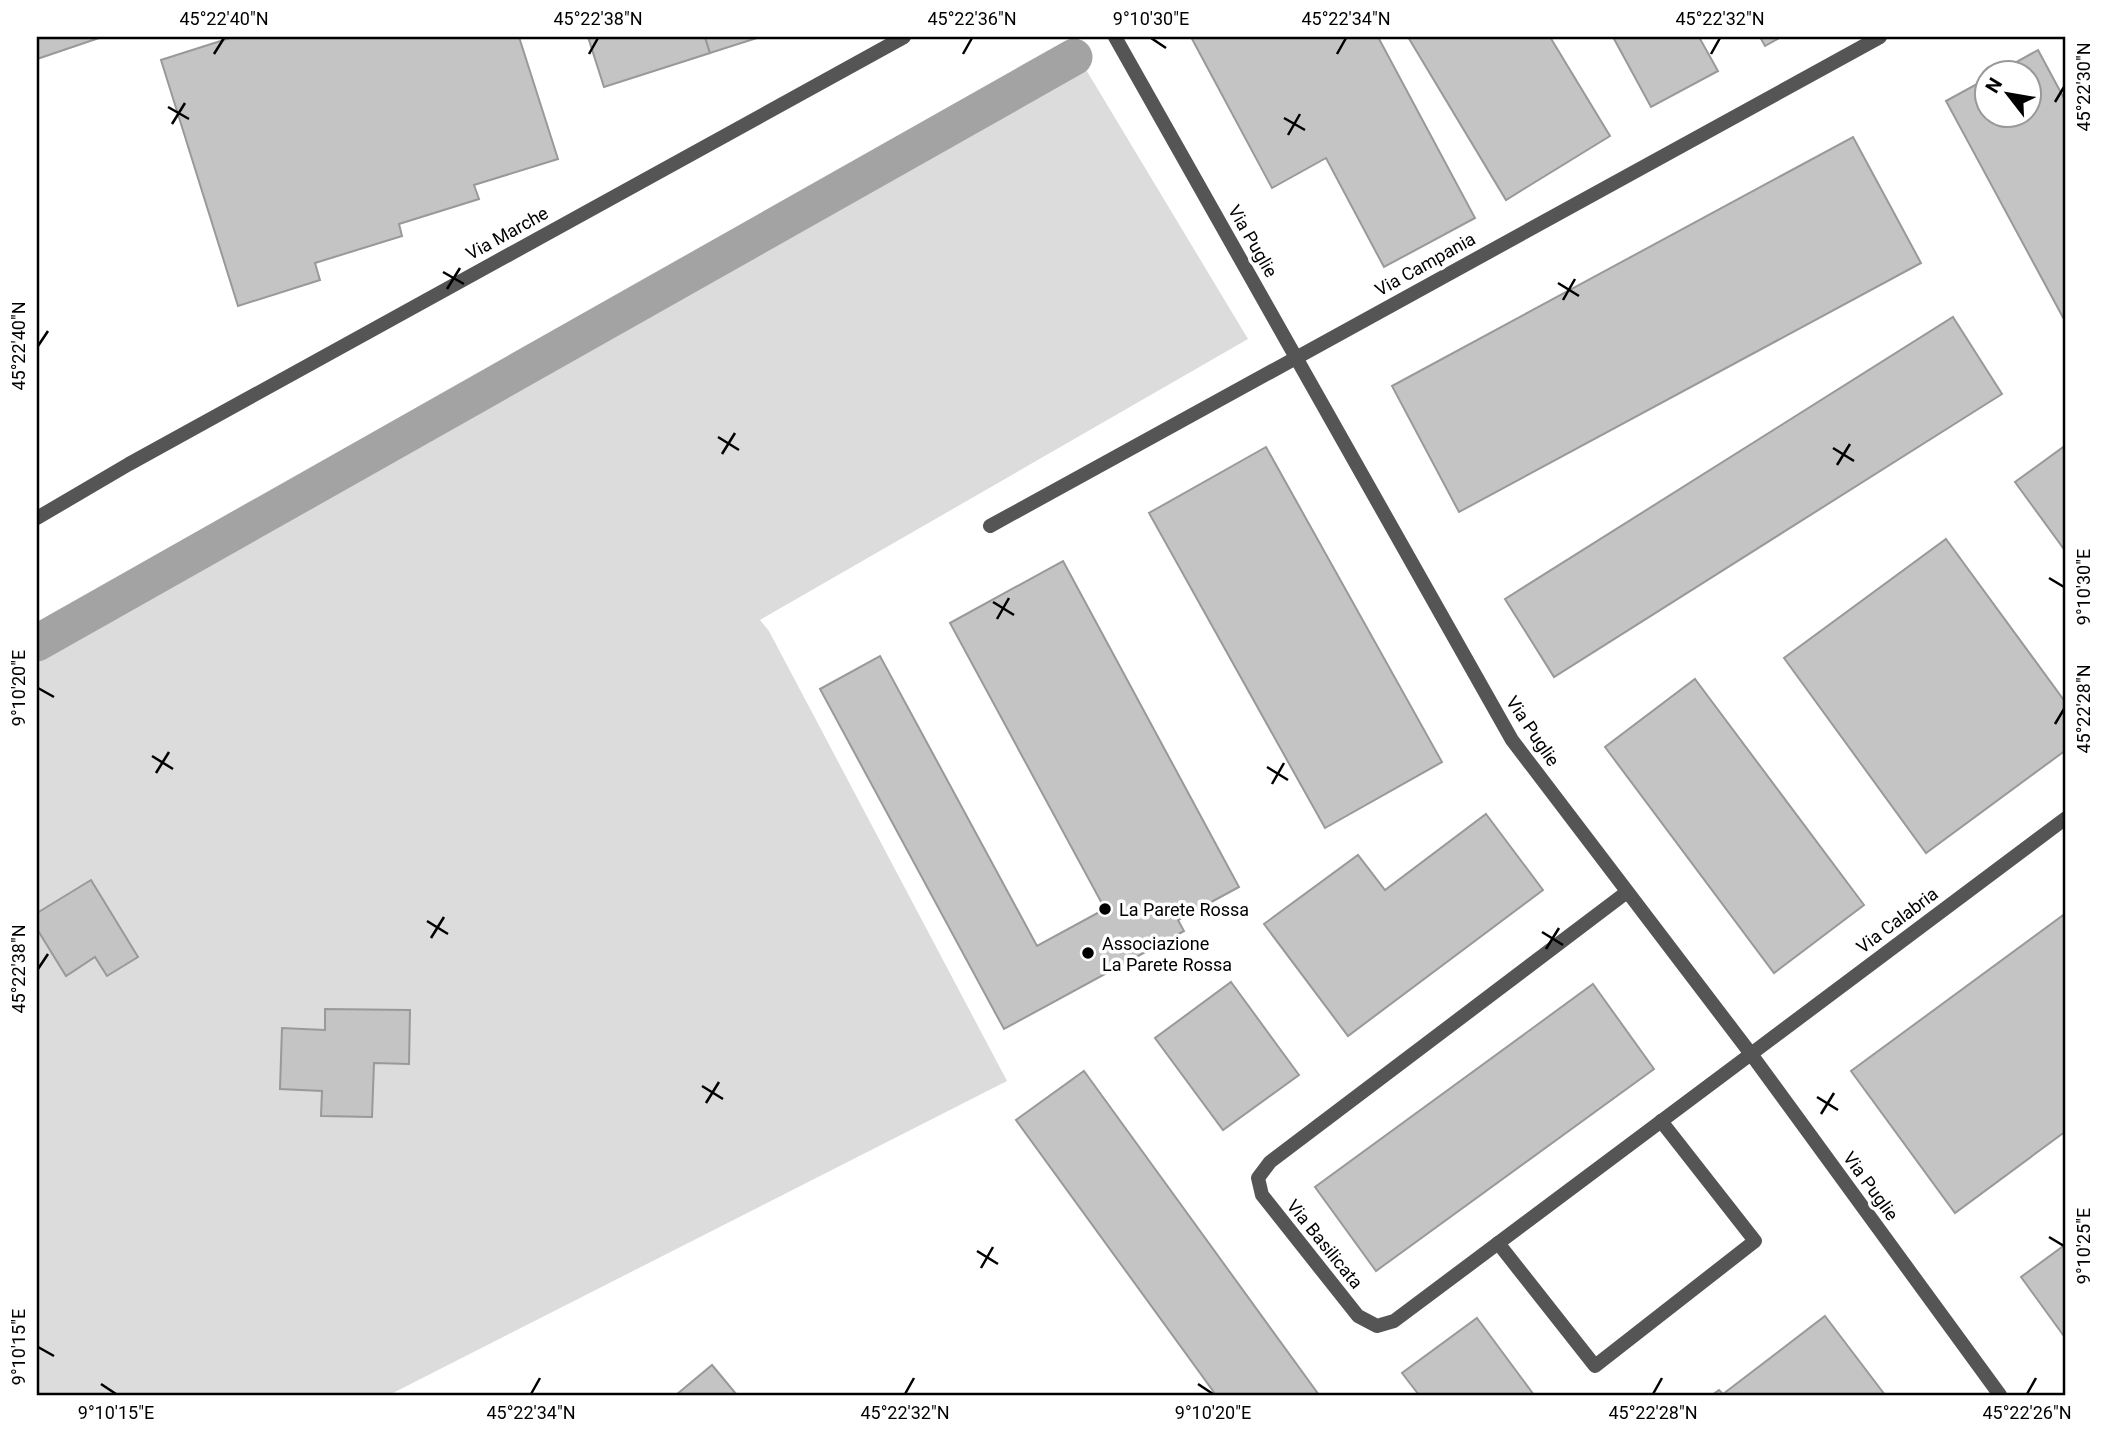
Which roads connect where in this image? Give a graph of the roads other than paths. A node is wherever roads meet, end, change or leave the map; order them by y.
1 (904, 37) edge
2 (1115, 37) edge
3 (1880, 37) edge
4 (1296, 356) junction
5 (37, 518) edge
6 (990, 526) dead end
7 (2066, 818) edge
8 (1627, 892) junction
9 (1751, 1054) junction
10 (1661, 1121) junction
11 (1498, 1243) junction
12 (2000, 1395) edge

1 - 5 street, Via Marche
2 - 4 street, Via Puglie
3 - 4 street, Via Campania
4 - 6 street, Via Campania
4 - 8 street, Via Puglie
7 - 9 street, Via Calabria
8 - 9 street, Via Puglie
8 - 11 street, Via Basilicata
9 - 10 street, Via Basilicata
9 - 12 street, Via Puglie
10 - 11 street, Via Basilicata
10 - 11 street

